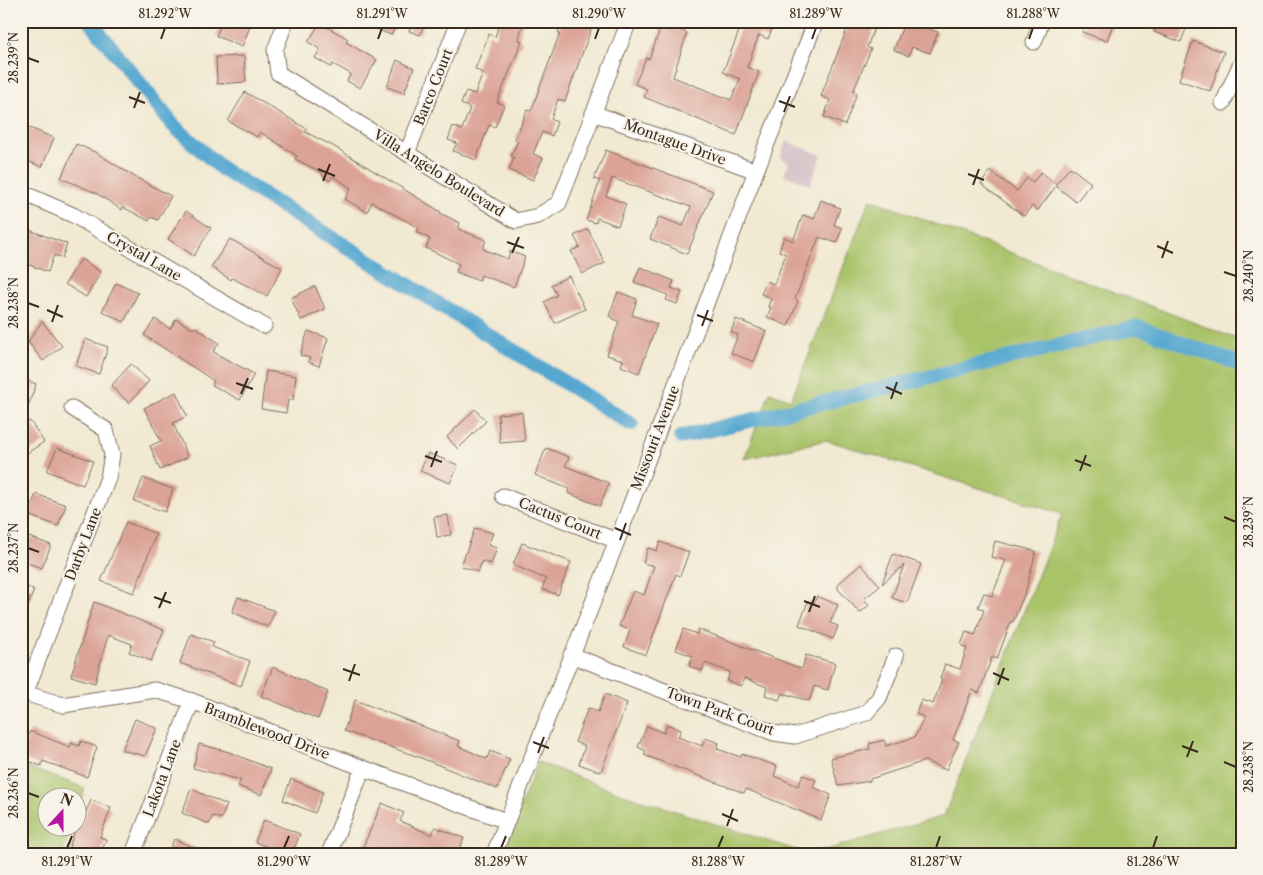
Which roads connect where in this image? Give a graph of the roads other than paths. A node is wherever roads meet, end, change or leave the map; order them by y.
1 (286, 21) edge
2 (459, 21) edge
3 (629, 21) edge
4 (816, 21) edge
5 (1042, 21) edge
6 (1034, 42) dead end
7 (1242, 60) edge
8 (1223, 103) dead end
9 (594, 112) junction
10 (407, 153) junction
11 (756, 171) junction
12 (21, 192) edge
13 (264, 326) dead end
14 (72, 408) dead end
15 (503, 496) dead end
16 (617, 541) junction
17 (571, 655) junction
18 (896, 656) dead end
19 (23, 693) edge
20 (192, 701) junction
21 (363, 768) junction
22 (506, 821) junction
23 (133, 854) edge
24 (329, 854) edge
25 (494, 854) edge

1 - 10 street, Villa Angelo Boulevard
2 - 10 street, Barco Court
3 - 9 street, Villa Angelo Boulevard
4 - 11 street, Missouri Avenue
5 - 6 street
7 - 8 street
9 - 10 street, Villa Angelo Boulevard
9 - 11 street, Montague Drive
11 - 16 street, Missouri Avenue
12 - 13 street, Crystal Lane
14 - 19 street, Darby Lane
15 - 16 street, Cactus Court
16 - 17 street, Missouri Avenue
17 - 18 street, Town Park Court
17 - 22 street, Missouri Avenue
19 - 20 street, Bramblewood Drive
20 - 21 street, Bramblewood Drive
20 - 23 street, Lakota Lane
21 - 22 street, Bramblewood Drive
21 - 24 street
22 - 25 street, Missouri Avenue

